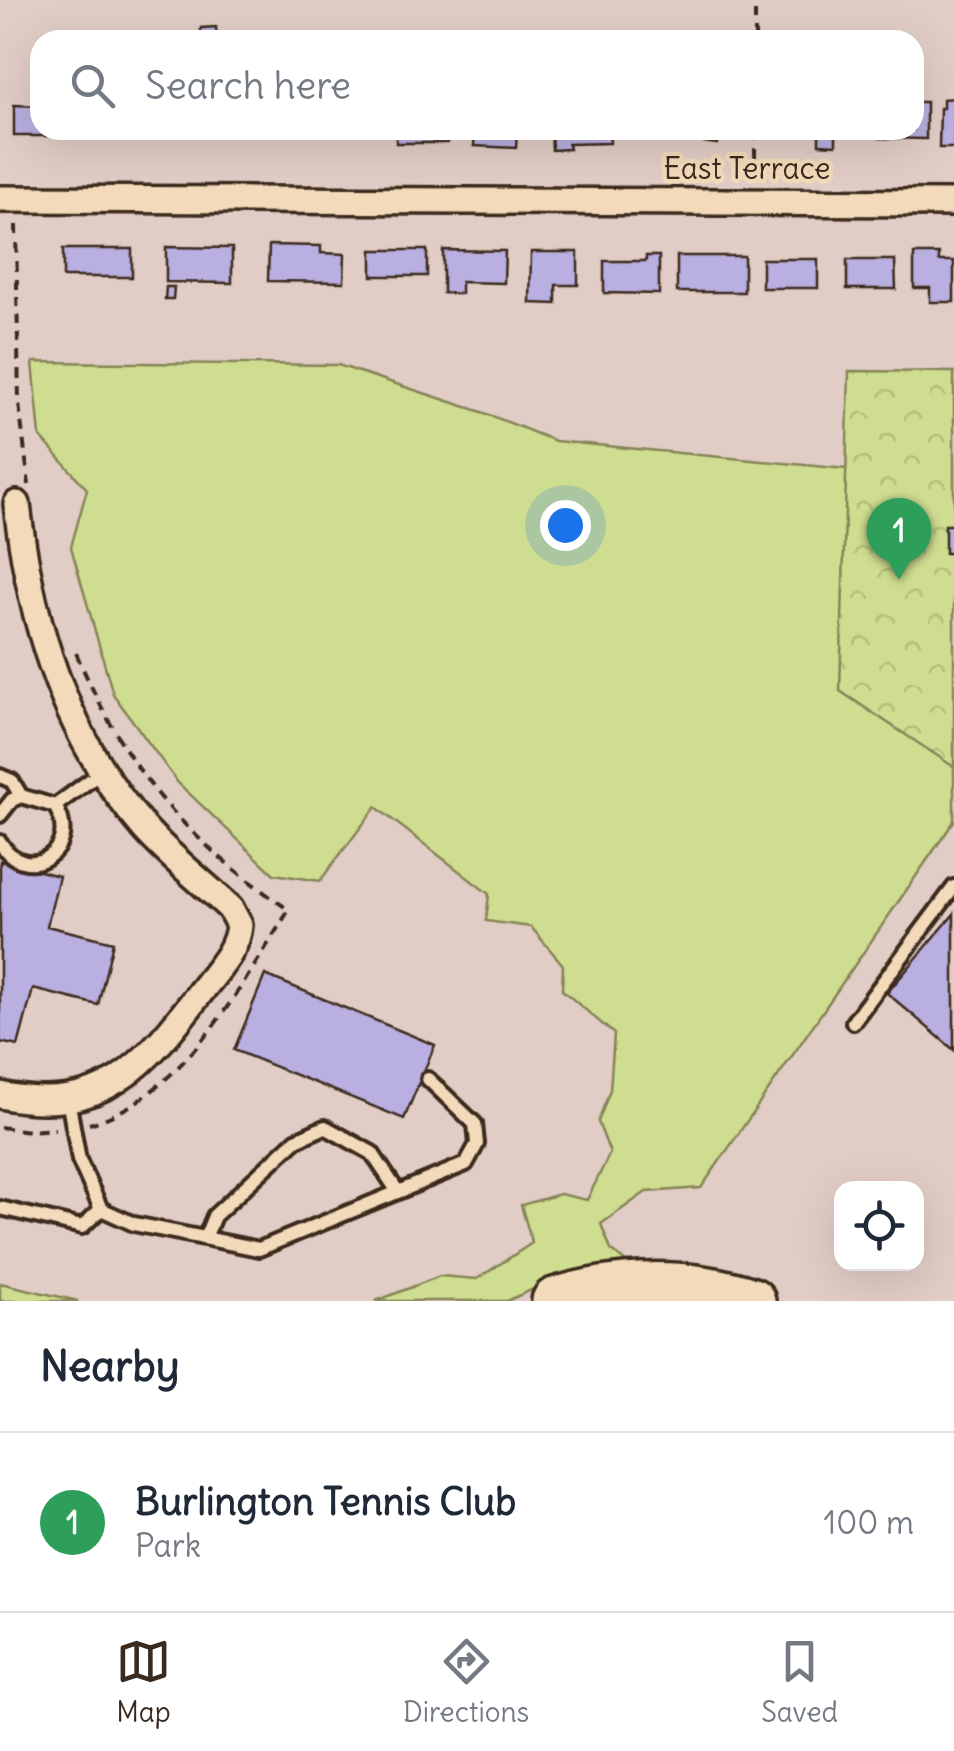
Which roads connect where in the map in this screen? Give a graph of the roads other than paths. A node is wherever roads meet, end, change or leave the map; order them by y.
1 (8, 199) edge
2 (954, 202) edge
3 (24, 502) road end
4 (104, 770) junction
5 (0, 776) edge
6 (21, 796) junction
7 (55, 806) junction
8 (0, 815) edge
9 (0, 842) edge
10 (954, 888) edge
11 (853, 1022) dead end
12 (428, 1080) dead end
13 (0, 1094) edge
14 (68, 1098) junction
15 (398, 1192) junction
16 (0, 1208) edge
17 (101, 1209) junction
18 (206, 1238) junction
19 (555, 1301) edge
20 (752, 1301) edge

1 - 2 street, East Terrace
3 - 4 street
4 - 7 lane
4 - 14 street
5 - 6 lane
6 - 7 lane
6 - 8 lane
7 - 9 lane
10 - 11 lane
12 - 15 lane
13 - 14 street
14 - 17 lane
15 - 18 lane
15 - 18 lane
16 - 17 lane
17 - 18 lane
19 - 20 highway

